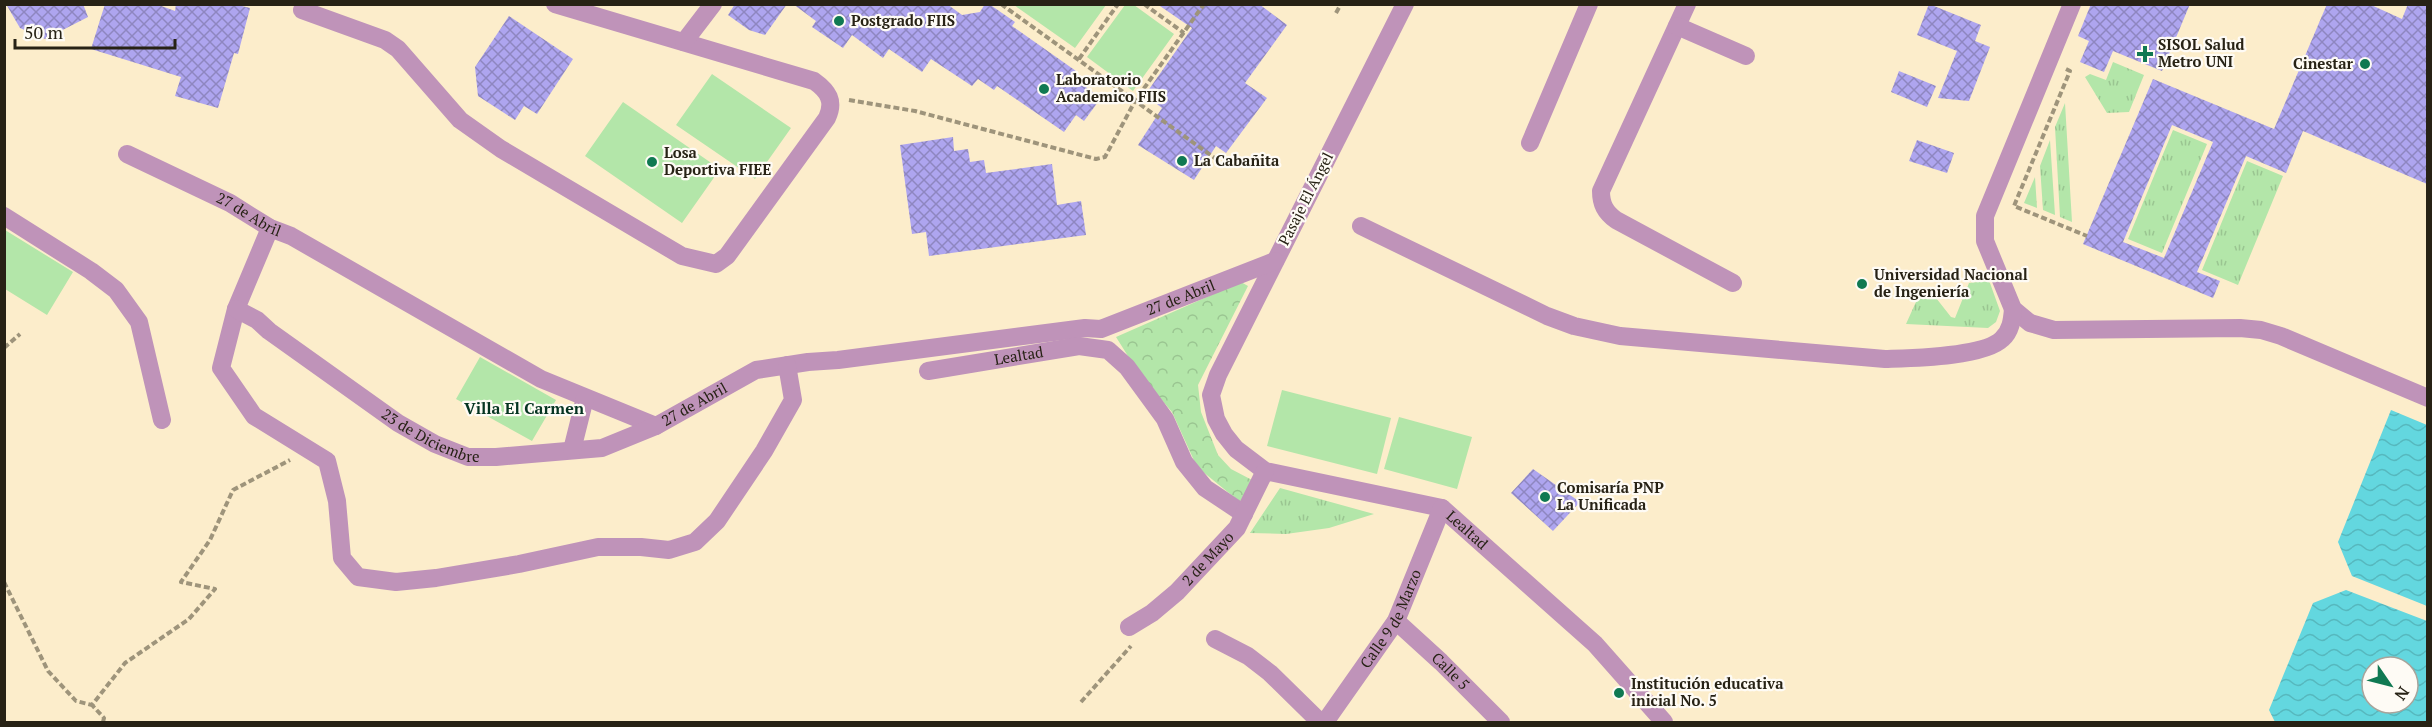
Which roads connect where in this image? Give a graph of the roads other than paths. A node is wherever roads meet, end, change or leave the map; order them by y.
1 (555, 4) edge
2 (713, 4) edge
3 (1405, 4) edge
4 (1589, 4) edge
5 (1687, 4) edge
6 (2072, 4) edge
7 (302, 10) dead end
8 (1677, 26) junction
9 (684, 42) junction
10 (1746, 56) dead end
11 (1530, 143) dead end
12 (127, 154) dead end
13 (4, 216) edge
14 (1361, 226) dead end
15 (270, 228) junction
16 (1275, 261) junction
17 (1733, 283) dead end
18 (236, 309) junction
19 (2013, 309) junction
20 (786, 365) junction
21 (928, 370) dead end
22 (1210, 395) joint
23 (585, 398) junction
24 (2427, 398) edge
25 (162, 420) dead end
26 (656, 426) junction
27 (572, 450) junction
28 (1265, 471) junction
29 (1442, 508) junction
30 (1244, 514) junction
31 (1396, 621) junction
32 (1129, 627) road end
33 (1215, 639) dead end
34 (1320, 723) edge
35 (1325, 723) edge
36 (1501, 723) edge
37 (1664, 723) edge

1 - 9 street
2 - 9 street
3 - 16 street, Pasaje El Ángel
4 - 11 street
5 - 8 street
6 - 19 street
7 - 9 street
8 - 10 street
8 - 17 street
12 - 15 street, 27 de Abril
13 - 25 street
14 - 19 street
15 - 18 street
15 - 23 street, 27 de Abril
16 - 20 street, 27 de Abril
16 - 22 street, Pasaje El Ángel
18 - 20 street
18 - 27 street, 23 de Diciembre
19 - 24 street
20 - 26 street, 27 de Abril
21 - 30 street, Lealtad
22 - 28 street, Lealtad
23 - 26 street, 27 de Abril
23 - 27 street
26 - 27 street, 23 de Diciembre
28 - 29 street, Lealtad
28 - 30 street, 2 de Mayo
29 - 31 street, Calle 9 de Marzo
29 - 37 street, Lealtad
30 - 32 street, 2 de Mayo
31 - 35 street, Calle 9 de Marzo
31 - 36 street, Calle 5
33 - 34 street

